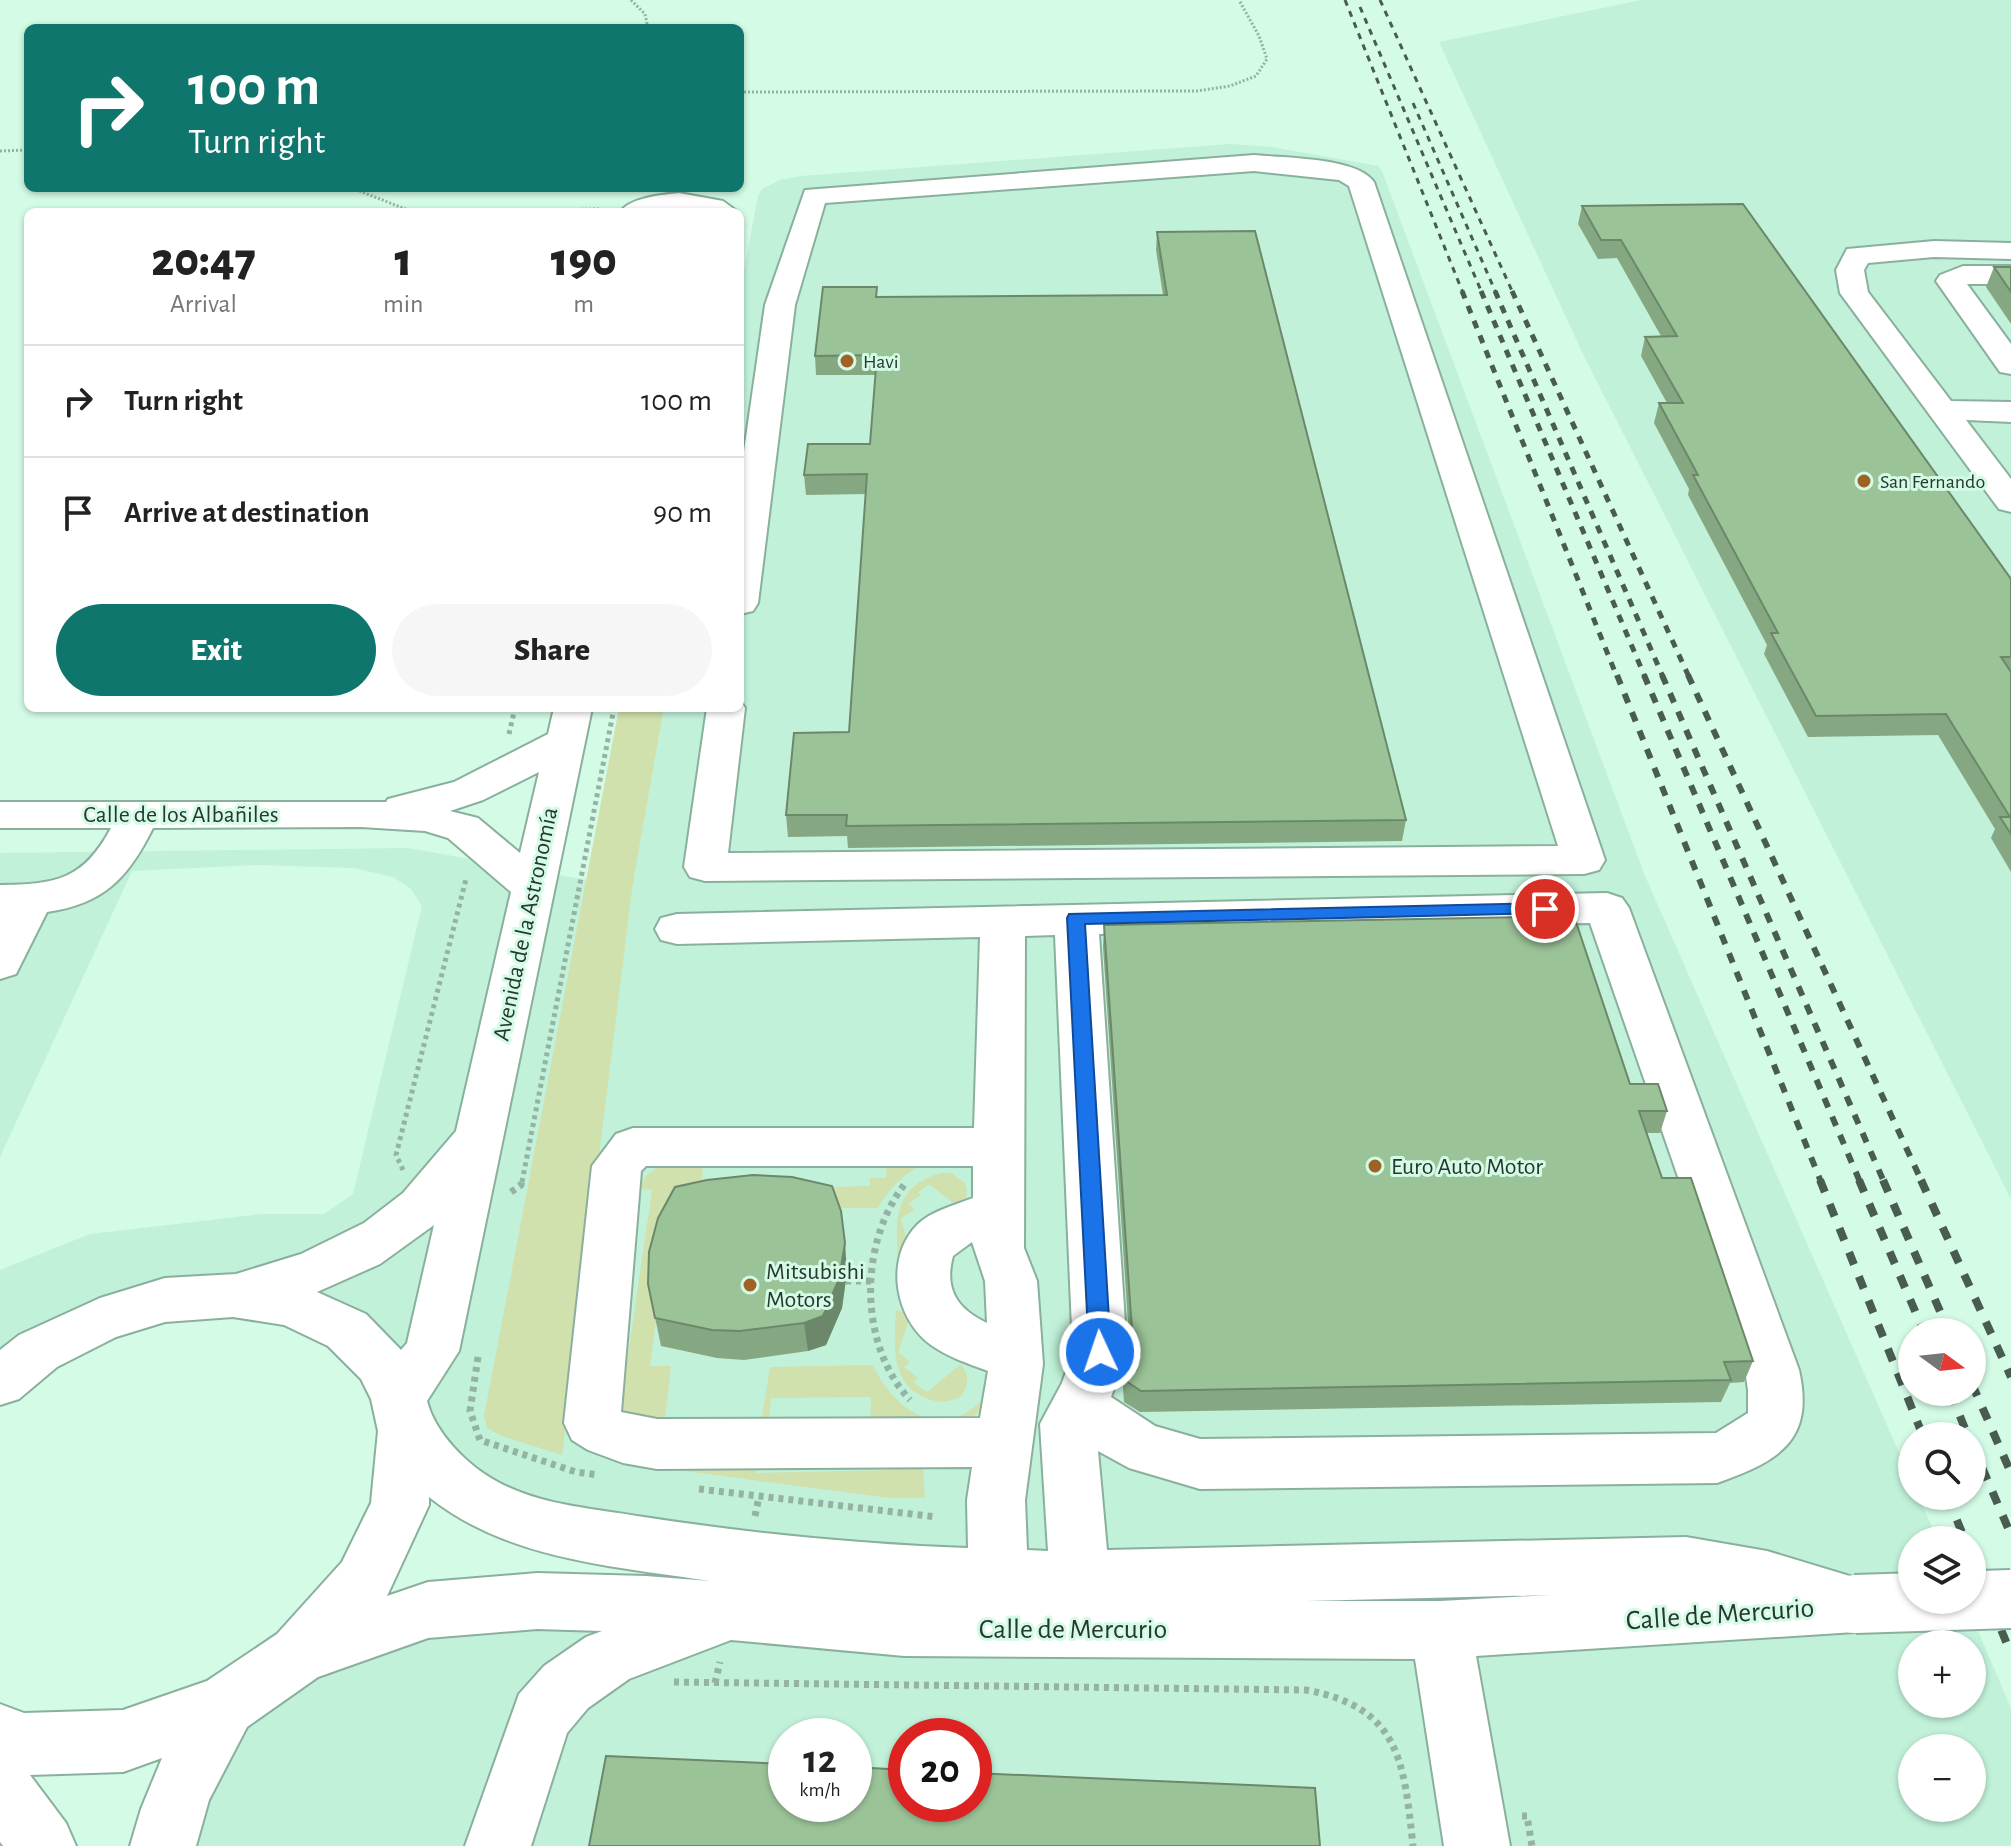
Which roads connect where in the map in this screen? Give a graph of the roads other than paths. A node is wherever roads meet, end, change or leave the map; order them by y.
1 (646, 208) edge
2 (718, 208) edge
3 (2011, 251) edge
4 (2011, 275) edge
5 (2011, 365) edge
6 (2011, 412) edge
7 (1948, 419) junction
8 (2011, 428) edge
9 (750, 456) edge
10 (2011, 502) edge
11 (744, 544) edge
12 (725, 712) edge
13 (569, 724) edge
14 (139, 814) junction
15 (361, 814) junction
16 (0, 815) edge
17 (533, 887) junction
18 (16, 900) edge
19 (1076, 918) junction
20 (1003, 920) junction
21 (677, 929) dead end
22 (0, 963) edge
23 (477, 1140) junction
24 (998, 1147) junction
25 (998, 1209) junction
26 (233, 1295) junction
27 (1016, 1358) junction
28 (0, 1382) edge
29 (1079, 1404) junction
30 (402, 1414) junction
31 (1003, 1442) junction
32 (1569, 1567) junction
33 (1296, 1574) junction
34 (999, 1576) junction
35 (1079, 1578) junction
36 (2011, 1599) edge
37 (1855, 1604) junction
38 (733, 1610) junction
39 (1441, 1630) junction
40 (299, 1655) junction
41 (225, 1705) junction
42 (0, 1735) edge
43 (0, 1788) edge
44 (1502, 1831) edge
45 (43, 1846) edge
46 (163, 1846) edge
47 (498, 1846) edge

1 - 2 street
3 - 7 street
4 - 5 street
6 - 7 street
7 - 8 street
7 - 10 street
9 - 11 street
9 - 12 street
13 - 15 street, Calle de los Albañiles
13 - 17 street, Avenida de la Astronomía
14 - 15 street, Calle de los Albañiles
14 - 16 street, Calle de los Albañiles
14 - 18 street
15 - 17 street, Calle de los Albañiles
17 - 23 street, Avenida de la Astronomía
18 - 22 street
19 - 20 street
19 - 29 street
19 - 29 street
20 - 21 street
20 - 24 street
23 - 26 street, Avenida de la Astronomía
23 - 30 street, Avenida de la Astronomía
24 - 25 street
24 - 31 street
25 - 27 street
25 - 27 street
26 - 28 street
26 - 30 street, Calle de Mercurio
27 - 31 street
29 - 35 street
30 - 34 street, Calle de Mercurio
30 - 40 street
31 - 34 street
32 - 33 street, Calle de Mercurio
32 - 37 street, Calle de Mercurio
32 - 39 street
33 - 35 street, Calle de Mercurio
33 - 39 street
34 - 35 street, Calle de Mercurio
36 - 37 street, Calle de Mercurio, bridge
37 - 39 street, Calle de Mercurio
38 - 39 street, Calle de Mercurio
38 - 40 street, Calle de Mercurio
38 - 47 street
39 - 44 street
40 - 41 street
41 - 42 street
41 - 46 street
43 - 45 street

